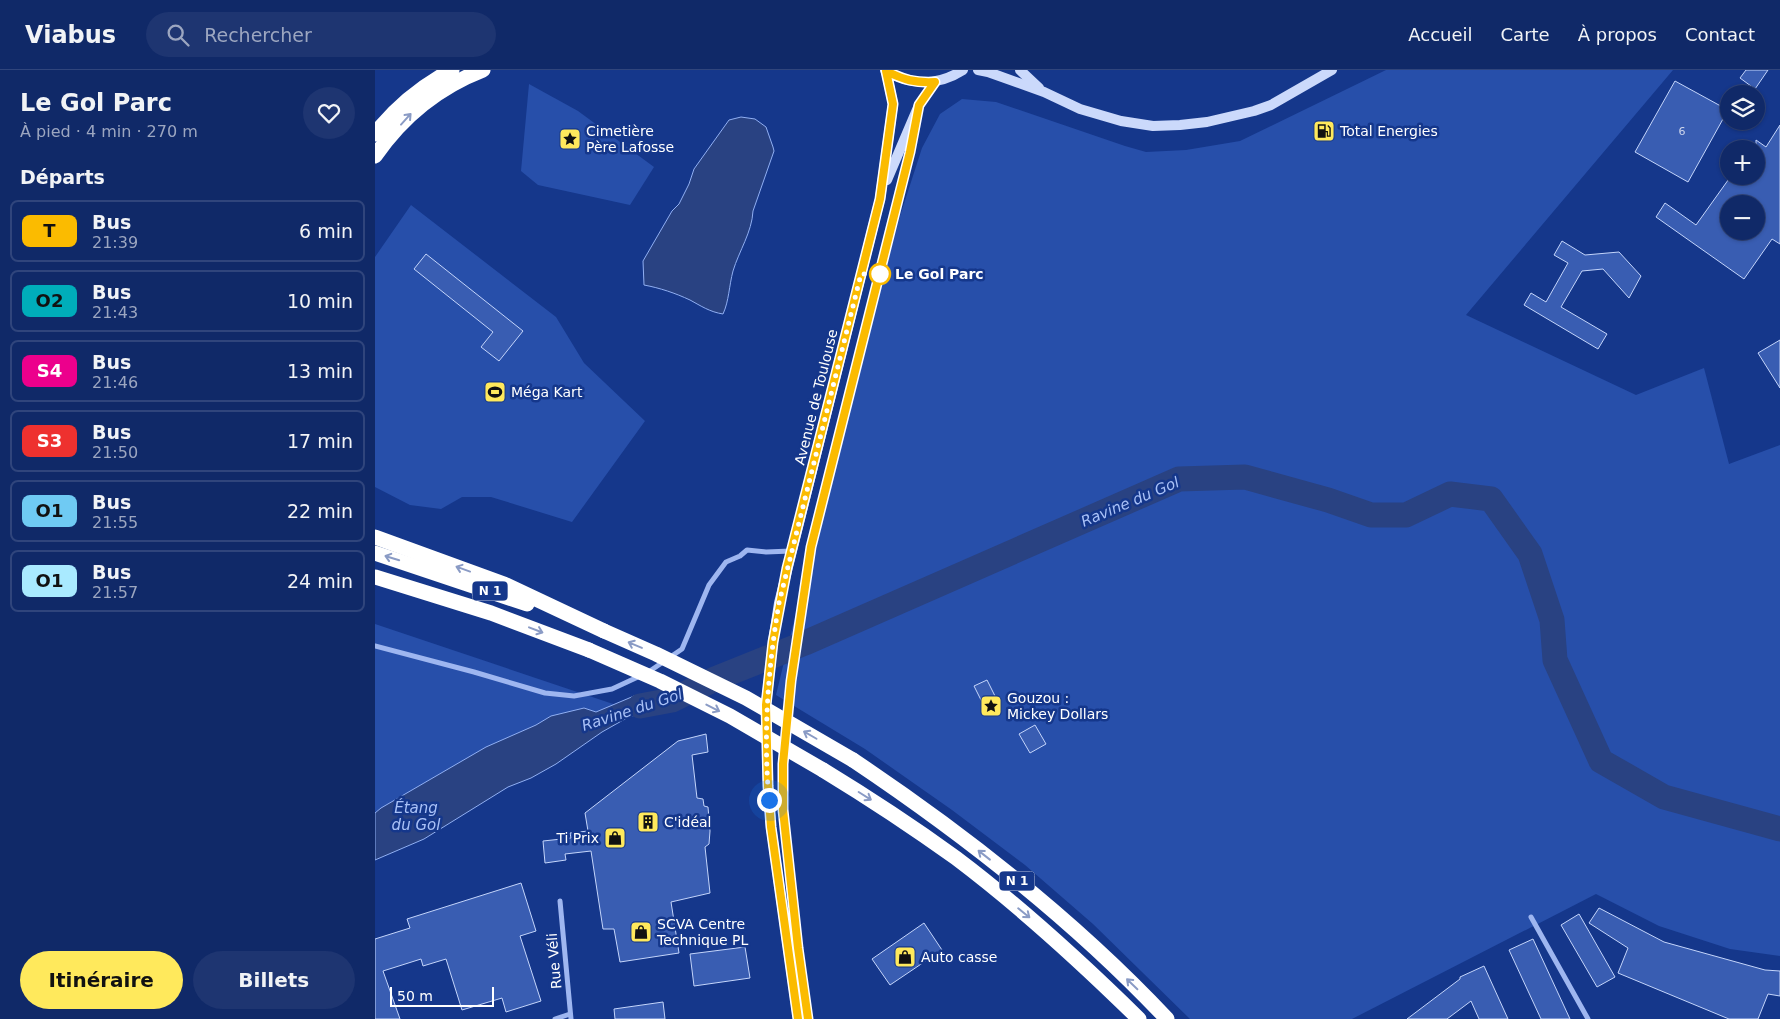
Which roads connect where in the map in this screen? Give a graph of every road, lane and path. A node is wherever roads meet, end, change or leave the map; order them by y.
1 (452, 70) edge
2 (483, 70) edge
3 (885, 70) edge
4 (963, 70) edge
5 (978, 70) edge
6 (1020, 70) edge
7 (1332, 70) edge
8 (935, 82) junction
9 (1044, 92) junction
10 (375, 134) edge
11 (375, 156) edge
12 (880, 199) junction
13 (375, 537) edge
14 (791, 551) junction
15 (375, 553) edge
16 (375, 577) edge
17 (603, 631) junction
18 (375, 646) edge
19 (560, 902) dead end
20 (1531, 917) dead end
21 (570, 1017) edge
22 (555, 1019) edge
23 (798, 1019) edge
24 (1139, 1019) edge
25 (1167, 1019) edge
26 (1588, 1019) edge

1 - 10 highway
11 -> 2 highway
3 - 8 main road
3 - 12 main road, Avenue de Toulouse
4 - 8 main road
5 - 9 main road
6 - 9 main road
7 - 9 main road
8 - 12 main road, Avenue de Toulouse
12 - 14 main road, Avenue de Toulouse
17 -> 13 highway
14 - 18 street
14 - 23 main road, Avenue de Toulouse
17 -> 15 highway, N 1
16 -> 24 highway, N 1, bridge
25 -> 17 highway, N 1, bridge
19 - 21 street, Rue Véli
20 - 26 street
21 - 22 street

